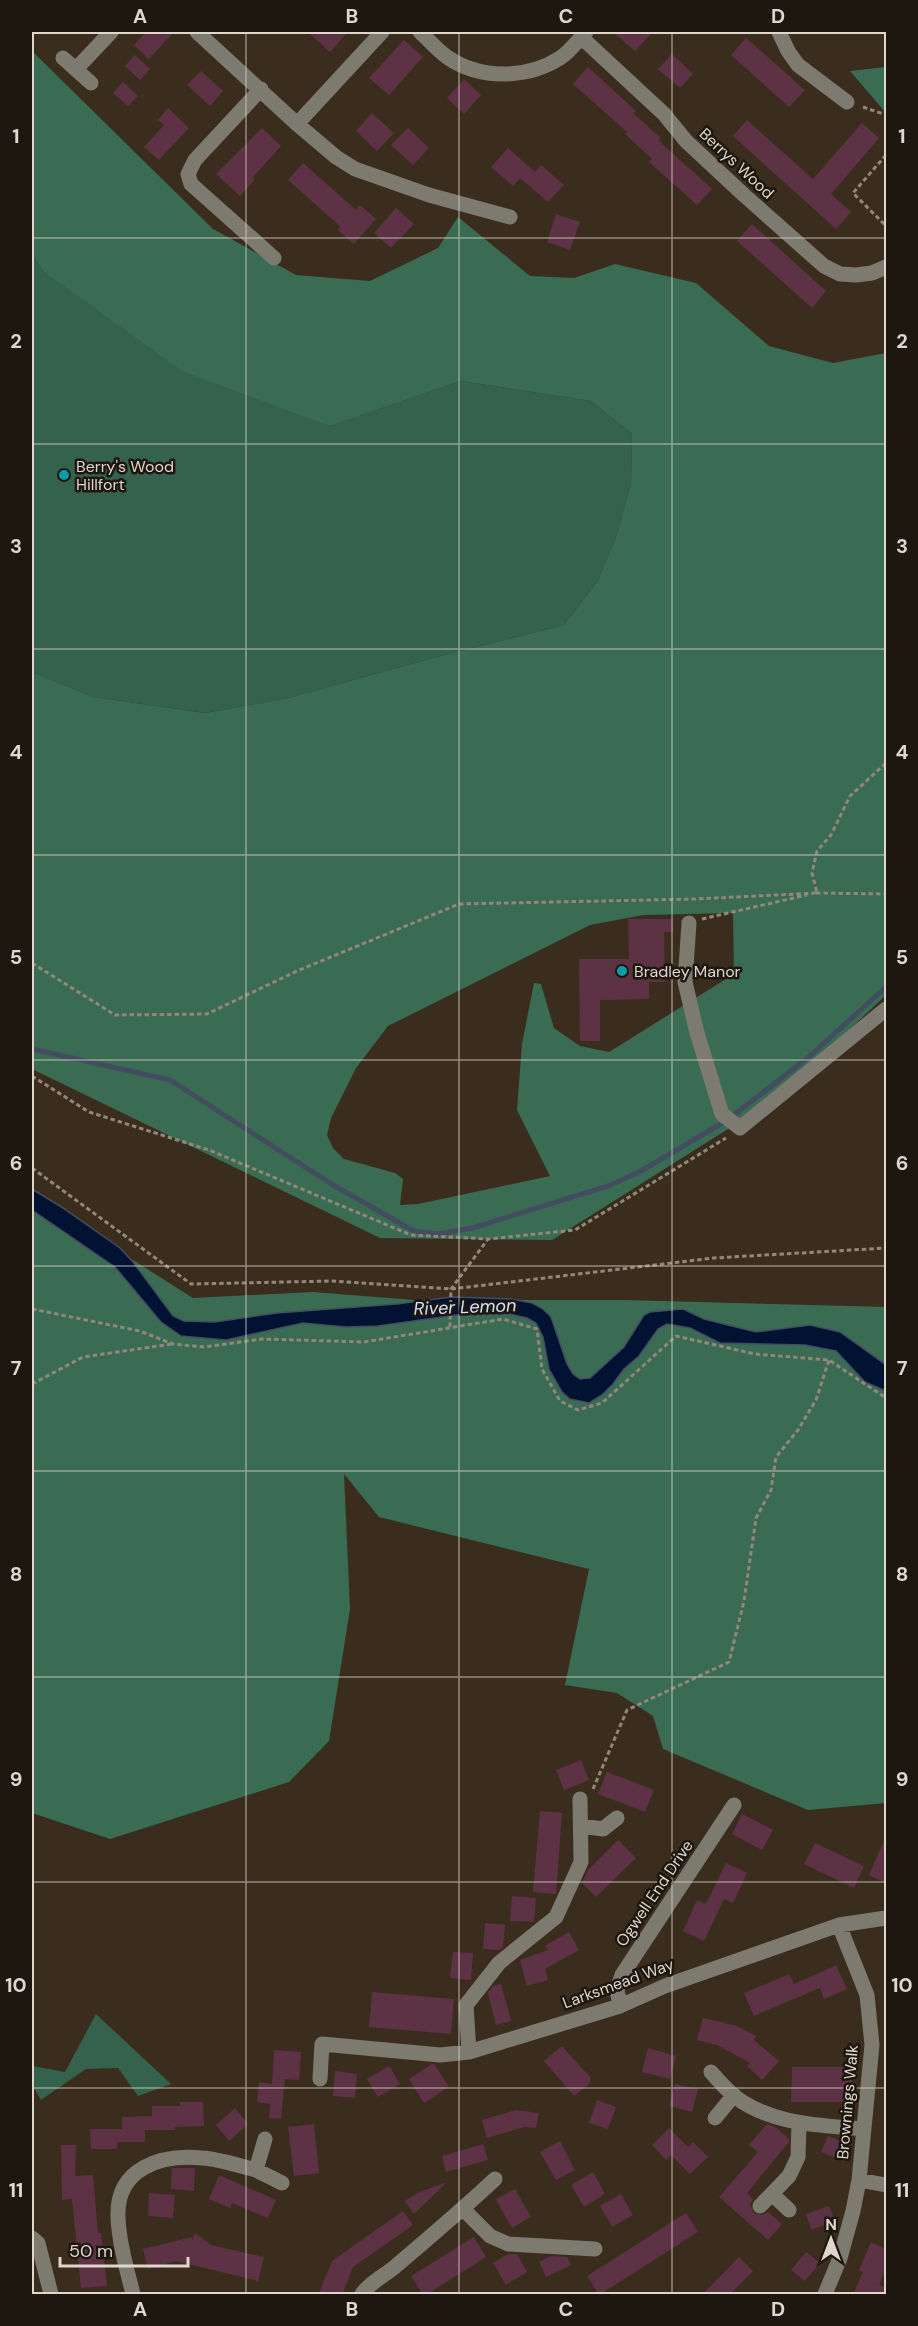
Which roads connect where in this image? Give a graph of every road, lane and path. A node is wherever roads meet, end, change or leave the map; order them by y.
1 (111, 32) edge
2 (197, 32) edge
3 (382, 32) edge
4 (420, 32) edge
5 (778, 32) edge
6 (584, 34) edge
7 (63, 58) dead end
8 (76, 69) junction
9 (91, 83) dead end
10 (261, 89) junction
11 (847, 102) joint
12 (886, 115) edge
13 (297, 124) junction
14 (886, 155) edge
15 (510, 217) dead end
16 (886, 226) edge
17 (274, 258) dead end
18 (886, 267) edge
19 (886, 763) edge
20 (817, 892) junction
21 (886, 894) edge
22 (689, 923) joint
23 (32, 963) edge
24 (886, 1009) edge
25 (32, 1076) edge
26 (740, 1128) junction
27 (32, 1168) edge
28 (488, 1239) junction
29 (886, 1248) edge
30 (451, 1289) junction
31 (32, 1309) edge
32 (450, 1326) junction
33 (173, 1344) junction
34 (830, 1360) junction
35 (32, 1384) edge
36 (886, 1398) edge
37 (580, 1802) joint
38 (734, 1805) dead end
39 (617, 1818) dead end
40 (581, 1826) junction
41 (886, 1918) edge
42 (839, 1924) junction
43 (620, 2006) junction
44 (879, 2044) edge
45 (468, 2052) junction
46 (711, 2072) dead end
47 (320, 2079) dead end
48 (734, 2096) junction
49 (715, 2118) dead end
50 (800, 2124) junction
51 (864, 2129) junction
52 (265, 2139) dead end
53 (256, 2170) junction
54 (495, 2179) dead end
55 (859, 2180) junction
56 (282, 2182) dead end
57 (886, 2185) edge
58 (772, 2194) junction
59 (760, 2206) dead end
60 (463, 2209) junction
61 (789, 2210) dead end
62 (32, 2238) edge
63 (595, 2249) dead end
64 (51, 2295) edge
65 (133, 2295) edge
66 (362, 2295) edge
67 (825, 2295) edge

1 - 8 street
2 - 10 street
3 - 13 street
4 - 6 street
5 - 11 street
6 - 18 street, Berrys Wood
7 - 8 street
8 - 9 street
10 - 13 street
10 - 17 street
11 - 12 path
13 - 15 street
14 - 16 path
19 - 20 path
20 - 21 path
20 - 22 path
20 - 23 path
22 - 26 street
24 - 26 street
25 - 28 path
26 - 28 path
27 - 30 path
28 - 30 path
29 - 30 path
30 - 32 path
31 - 33 path
32 - 33 path
32 - 34 path
33 - 35 path
34 - 36 path
34 - 37 path
37 - 40 street
38 - 43 street, Ogwell End Drive
39 - 40 street
40 - 45 street
41 - 42 street, Larksmead Way
42 - 43 street, Larksmead Way
42 - 44 street, Brownings Walk
43 - 45 street, Larksmead Way
44 - 51 street, Brownings Walk
45 - 47 street, Larksmead Way
46 - 48 street
48 - 49 street
48 - 50 street
50 - 51 street
50 - 58 street
51 - 55 street, Brownings Walk
52 - 53 street
53 - 56 street
53 - 65 street
54 - 60 street
55 - 57 street, Brownings Walk
55 - 67 street, Brownings Walk
58 - 59 street
58 - 61 street
60 - 63 street
60 - 66 street
62 - 64 street

